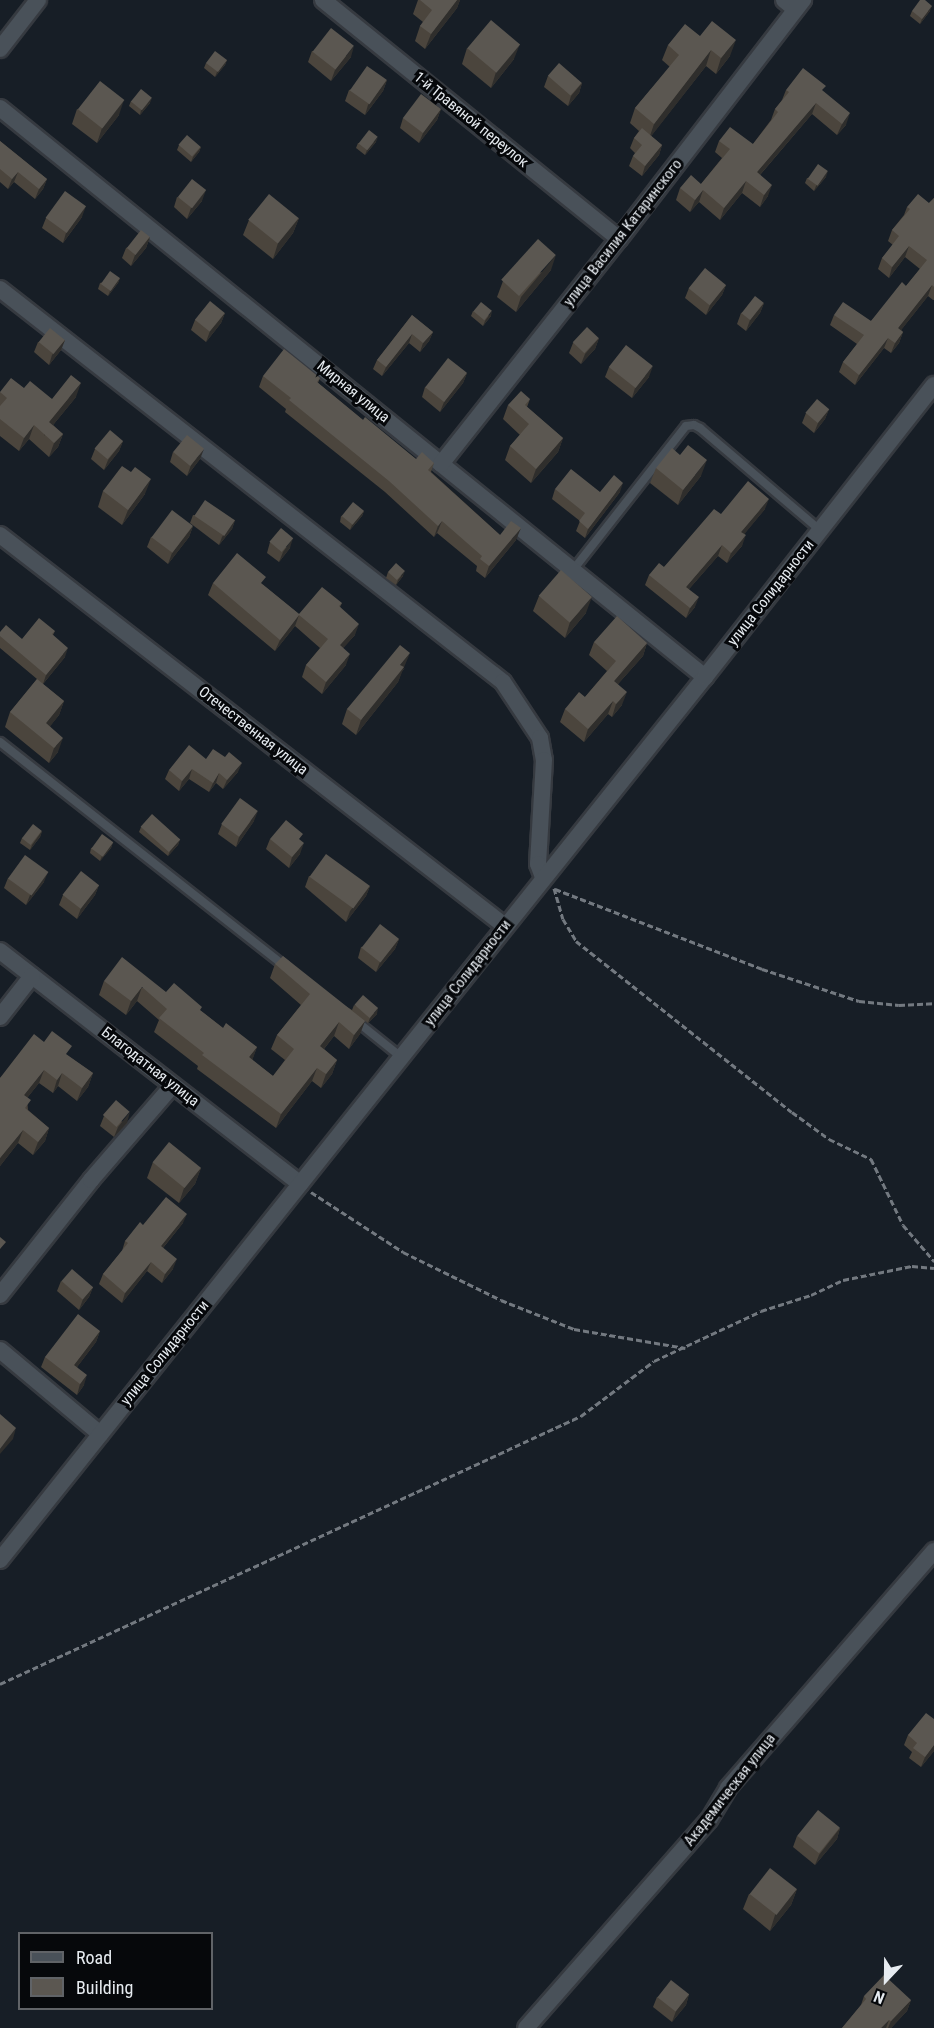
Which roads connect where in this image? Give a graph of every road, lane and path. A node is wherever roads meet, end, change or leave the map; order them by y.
1 (38, 0) edge
2 (323, 0) edge
3 (794, 3) edge
4 (0, 49) edge
5 (0, 108) edge
6 (619, 239) junction
7 (0, 289) edge
8 (934, 385) edge
9 (441, 464) junction
10 (820, 530) junction
11 (0, 535) edge
12 (573, 570) junction
13 (705, 677) junction
14 (0, 742) edge
15 (543, 877) junction
16 (555, 890) junction
17 (505, 926) junction
18 (0, 951) edge
19 (289, 968) edge
20 (32, 976) junction
21 (934, 1003) edge
22 (345, 1013) edge
23 (0, 1017) edge
24 (401, 1057) junction
25 (172, 1085) junction
26 (300, 1184) junction
27 (934, 1261) edge
28 (934, 1268) edge
29 (0, 1295) edge
30 (687, 1348) junction
31 (0, 1350) edge
32 (100, 1434) junction
33 (934, 1551) edge
34 (0, 1560) edge
35 (0, 1684) edge
36 (526, 2028) edge

1 - 4 street
2 - 6 street, 1-й Травяной переулок
3 - 6 street, улица Василия Катаринского
5 - 9 street, Мирная улица
6 - 9 street, улица Василия Катаринского
7 - 15 street
8 - 10 street, улица Солидарности
9 - 12 street, Мирная улица
10 - 12 lane
10 - 13 street, улица Солидарности
11 - 17 street, Отечественная улица
12 - 13 street, Мирная улица
13 - 15 street, улица Солидарности
14 - 19 lane
15 - 16 path
15 - 17 street, улица Солидарности
16 - 21 path
16 - 27 path
17 - 24 street, улица Солидарности
18 - 20 street, Благодатная улица
20 - 23 street
20 - 25 street, Благодатная улица
22 - 24 lane
24 - 26 street, улица Солидарности
25 - 26 street, Благодатная улица
25 - 29 street
26 - 30 path
26 - 32 street, улица Солидарности
28 - 30 path
30 - 35 path
31 - 32 street
32 - 34 street, улица Солидарности
33 - 36 street, Академическая улица

